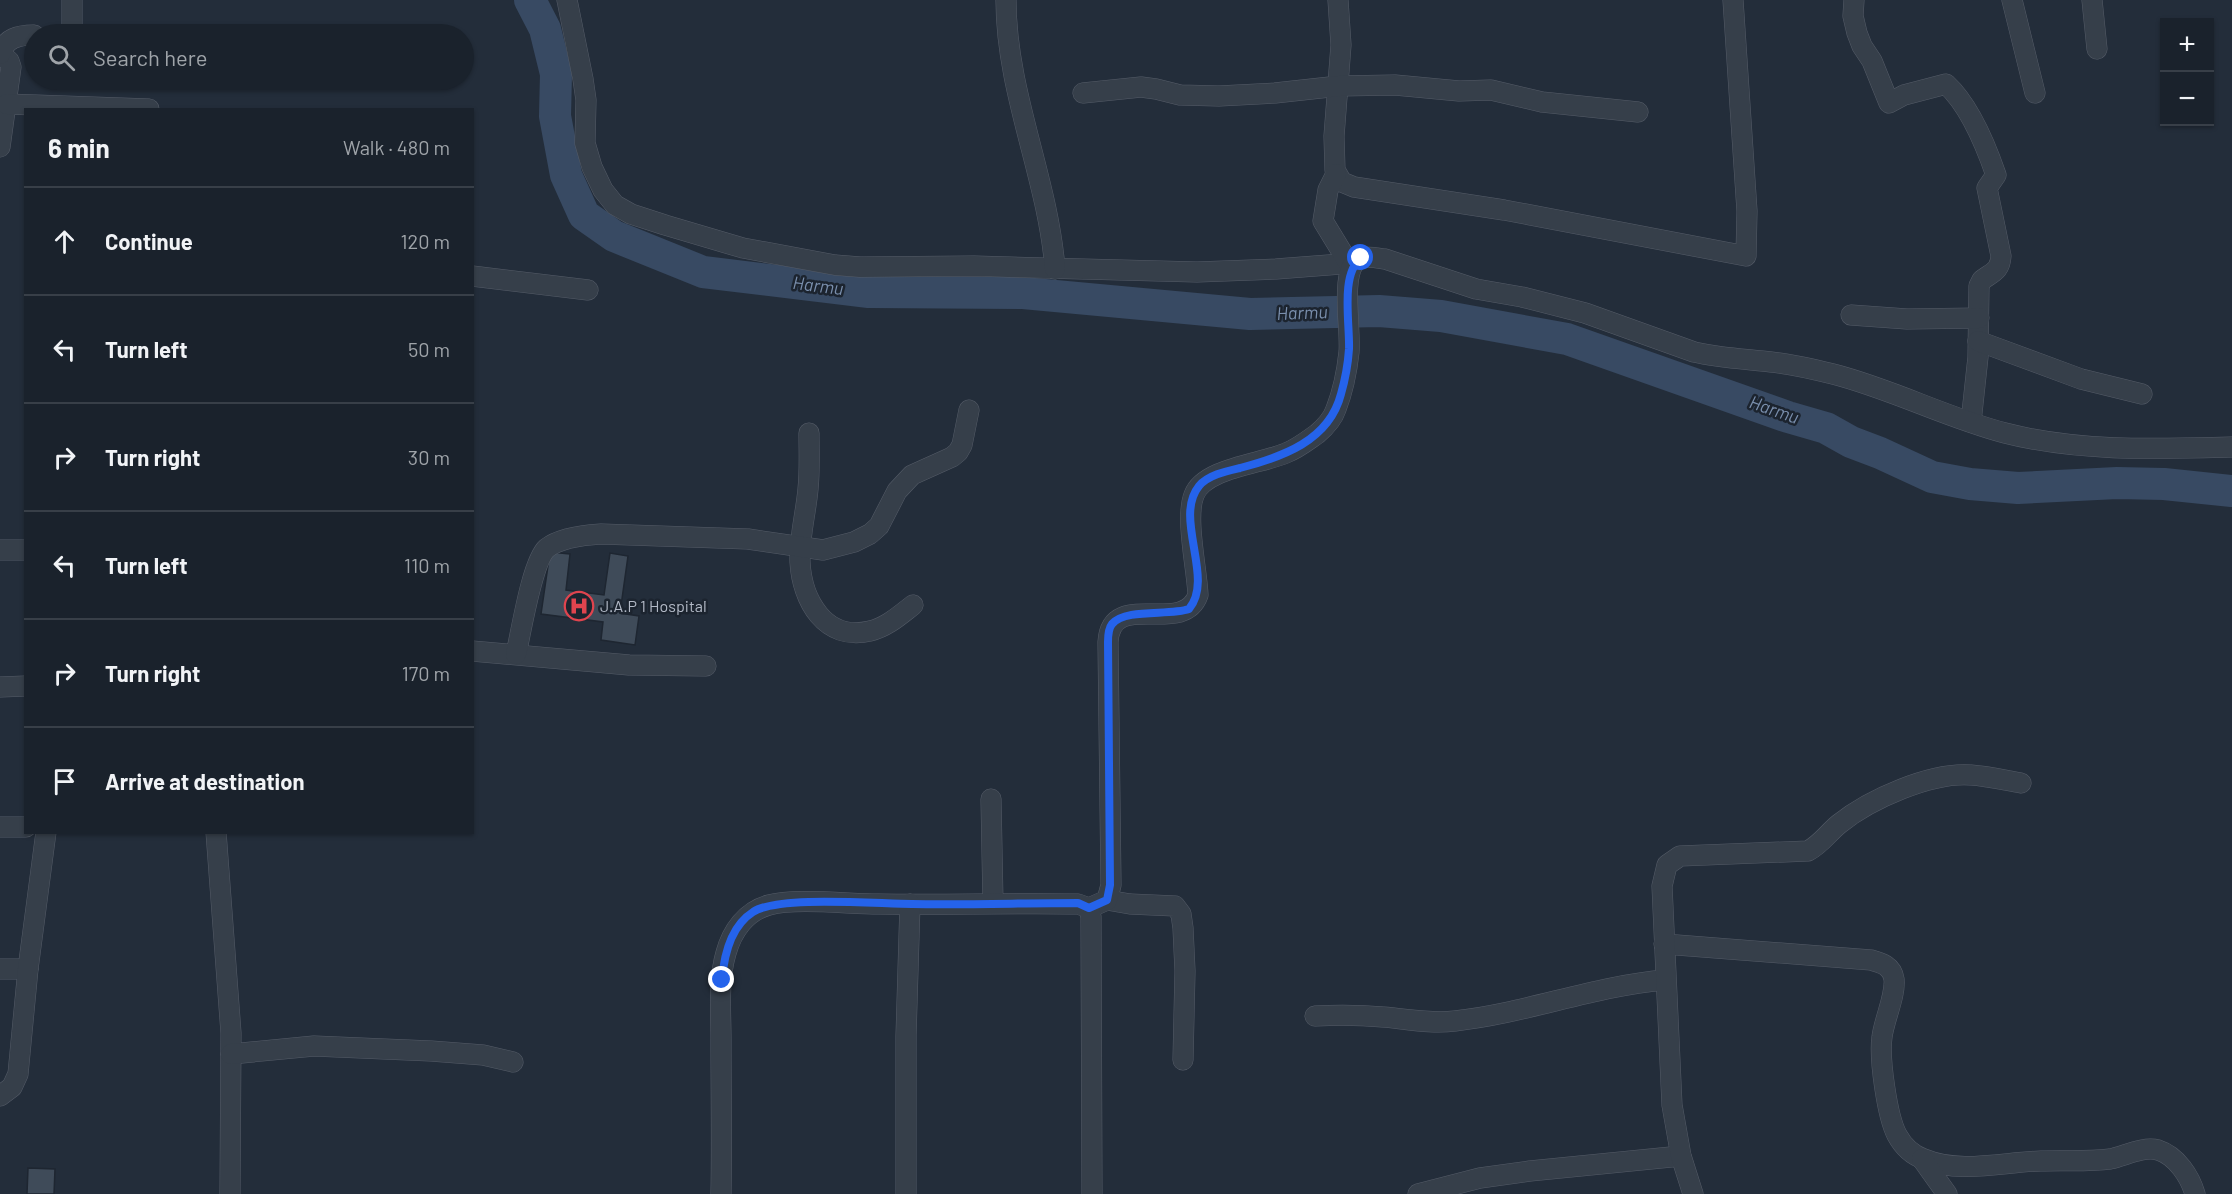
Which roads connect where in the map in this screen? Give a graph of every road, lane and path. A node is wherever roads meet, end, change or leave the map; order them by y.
1 (72, 0) edge
2 (567, 0) edge
3 (1006, 0) edge
4 (1338, 0) edge
5 (1733, 0) edge
6 (1854, 0) edge
7 (2012, 0) edge
8 (2092, 0) edge
9 (72, 24) edge
10 (24, 36) edge
11 (2097, 49) dead end
12 (0, 54) edge
13 (1339, 87) junction
14 (1083, 93) dead end
15 (2034, 93) dead end
16 (7, 104) junction
17 (59, 108) edge
18 (1638, 112) dead end
19 (0, 147) edge
20 (1336, 174) junction
21 (1351, 263) junction
22 (1055, 269) junction
23 (474, 276) edge
24 (588, 290) dead end
25 (1851, 315) dead end
26 (1979, 318) junction
27 (1978, 341) junction
28 (2142, 394) dead end
29 (969, 410) dead end
30 (1971, 422) junction
31 (808, 434) dead end
32 (2232, 447) edge
33 (800, 546) junction
34 (0, 550) edge
35 (24, 550) edge
36 (913, 605) dead end
37 (474, 651) edge
38 (516, 654) junction
39 (706, 666) dead end
40 (24, 686) edge
41 (0, 687) edge
42 (2021, 783) dead end
43 (991, 799) dead end
44 (0, 827) edge
45 (24, 827) edge
46 (46, 834) edge
47 (216, 834) edge
48 (993, 903) junction
49 (910, 904) junction
50 (1098, 904) junction
51 (1664, 944) junction
52 (0, 969) edge
53 (28, 969) junction
54 (1665, 980) junction
55 (1315, 1016) dead end
56 (231, 1054) junction
57 (1183, 1060) dead end
58 (513, 1062) dead end
59 (0, 1096) edge
60 (1681, 1156) junction
61 (1922, 1159) junction
62 (230, 1194) edge
63 (721, 1194) edge
64 (906, 1194) edge
65 (1092, 1194) edge
66 (1418, 1194) edge
67 (1692, 1194) edge
68 (1947, 1194) edge
69 (2195, 1194) edge

1 - 9 street
2 - 22 street
3 - 22 street
4 - 13 street
5 - 20 street
6 - 26 street
7 - 15 street
8 - 11 street
10 - 12 street
12 - 16 street
13 - 14 street
13 - 18 street
13 - 20 street
16 - 17 street
16 - 19 street
20 - 21 street
21 - 22 street
21 - 30 street
21 - 50 street
23 - 24 street
25 - 26 street
26 - 27 street
27 - 28 street
27 - 30 street
29 - 33 street
30 - 32 street
31 - 33 street
33 - 36 street
33 - 38 street
34 - 35 street
37 - 38 street
38 - 39 street
40 - 41 street
42 - 51 street
43 - 48 street
44 - 45 street
46 - 53 street
47 - 56 street
48 - 49 street
48 - 50 street
49 - 63 street
49 - 64 street
50 - 57 street
50 - 65 street
51 - 54 street
51 - 61 street
52 - 53 street
53 - 59 street
54 - 55 street
54 - 60 street
56 - 58 street
56 - 62 street
60 - 66 street
60 - 67 street
61 - 68 street
61 - 69 street

